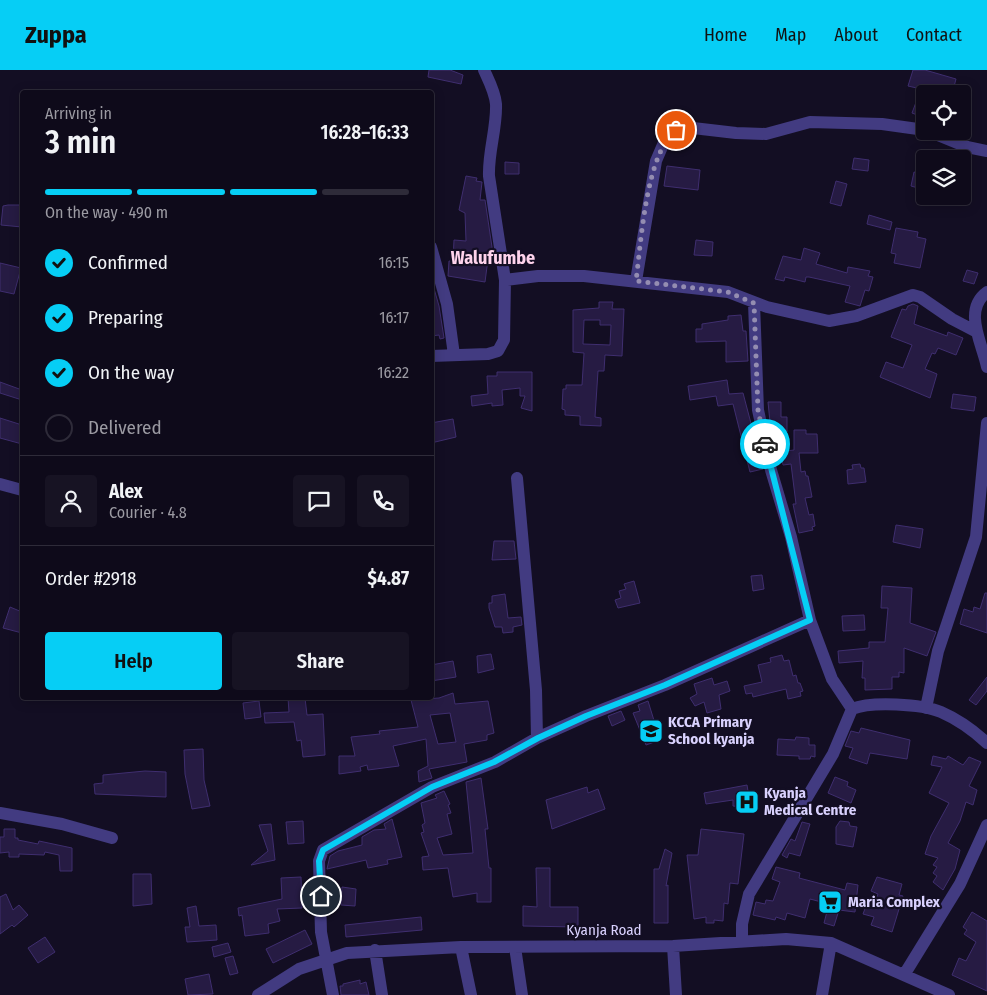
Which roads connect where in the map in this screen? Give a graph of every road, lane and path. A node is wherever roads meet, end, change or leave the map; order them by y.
1 (484, 70) edge
2 (916, 129) edge
3 (950, 140) edge
4 (987, 151) edge
5 (434, 258) edge
6 (505, 280) junction
7 (636, 281) junction
8 (987, 292) edge
9 (754, 303) junction
10 (975, 331) junction
11 (454, 355) junction
12 (434, 356) edge
13 (987, 367) edge
14 (987, 423) edge
15 (516, 478) dead end
16 (0, 484) edge
17 (984, 487) edge
18 (20, 489) edge
19 (810, 620) junction
20 (926, 708) junction
21 (852, 709) junction
22 (538, 738) junction
23 (987, 743) edge
24 (0, 812) edge
25 (987, 825) edge
26 (112, 838) dead end
27 (742, 940) junction
28 (831, 943) junction
29 (673, 946) junction
30 (461, 947) junction
31 (515, 947) junction
32 (375, 950) junction
33 (326, 958) junction
34 (904, 975) junction
35 (258, 995) edge
36 (333, 995) edge
37 (382, 995) edge
38 (471, 995) edge
39 (522, 995) edge
40 (676, 995) edge
41 (822, 995) edge
42 (949, 995) edge

1 - 6 street
2 - 7 street
3 - 4 street
5 - 11 street
6 - 7 street
6 - 11 street
7 - 9 street
8 - 10 street
9 - 10 street
9 - 19 street
10 - 13 street
11 - 12 street
14 - 17 street
15 - 22 street
16 - 18 street
17 - 20 street
19 - 21 street
19 - 22 street
20 - 21 street
20 - 23 street
21 - 27 street
22 - 33 street
24 - 26 street
25 - 34 street
27 - 28 street, Kyanja Road
27 - 29 street, Kyanja Road
28 - 34 street, Kyanja Road
28 - 41 street
29 - 31 street, Kyanja Road
29 - 40 street
30 - 31 street, Kyanja Road
30 - 32 street, Kyanja Road
30 - 38 street
31 - 39 street
32 - 33 street, Kyanja Road
32 - 37 street
33 - 35 street, Kyanja Road
33 - 36 street
34 - 42 street, Kyanja Road

